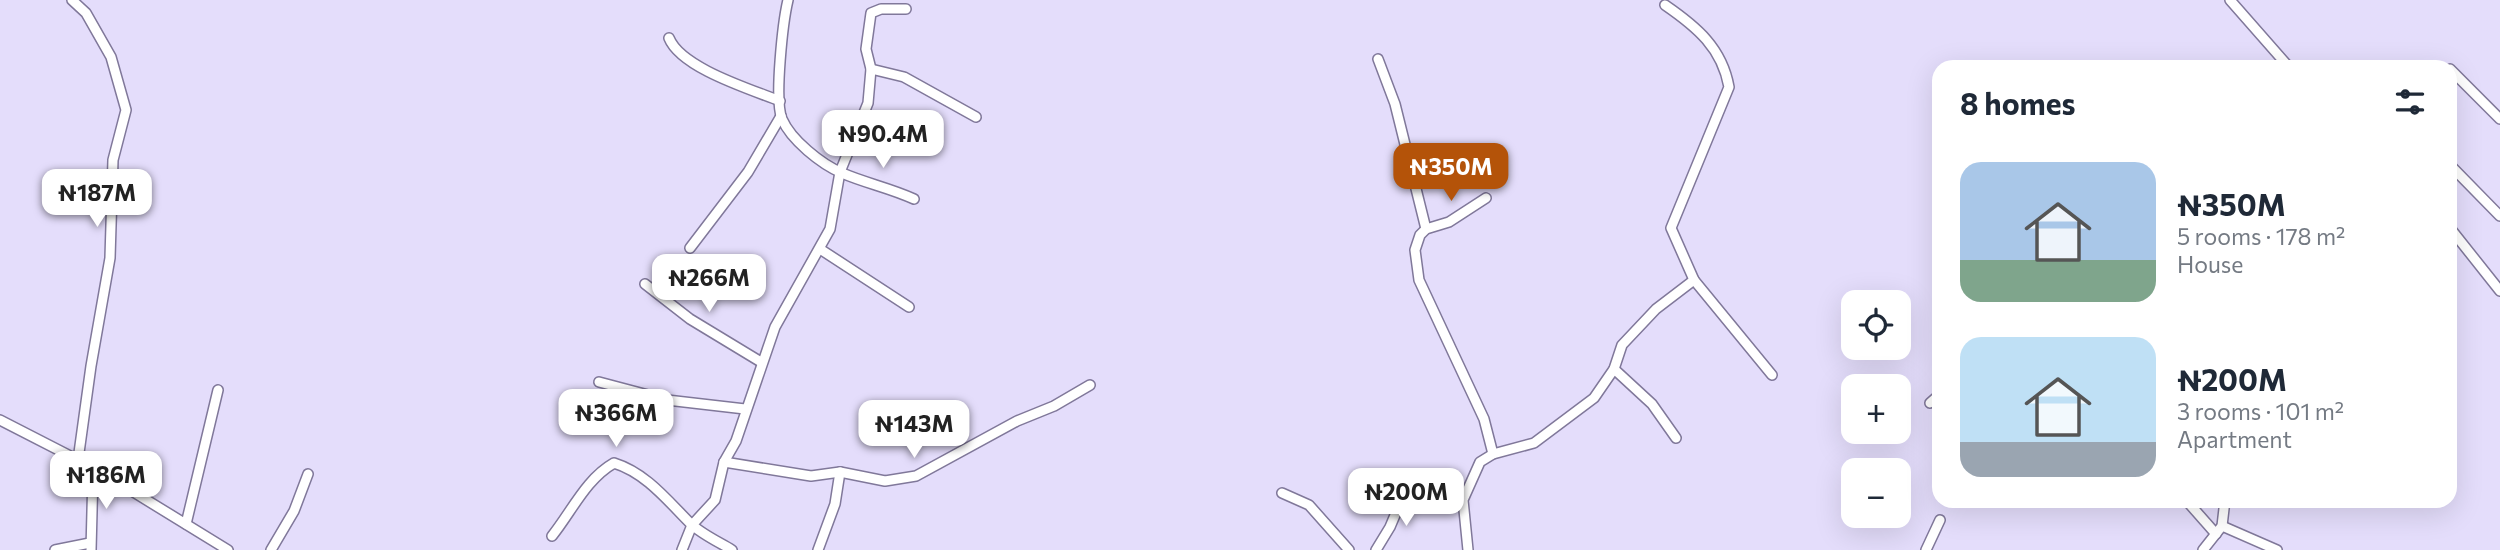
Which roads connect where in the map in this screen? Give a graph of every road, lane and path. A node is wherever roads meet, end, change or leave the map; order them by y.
1 (72, 0) edge
2 (789, 0) edge
3 (2231, 0) edge
4 (1665, 5) dead end
5 (906, 9) dead end
6 (669, 37) dead end
7 (1378, 60) dead end
8 (2283, 60) edge
9 (871, 69) junction
10 (2457, 76) edge
11 (780, 101) junction
12 (781, 116) junction
13 (976, 117) dead end
14 (2500, 120) edge
15 (840, 172) junction
16 (2457, 172) edge
17 (1486, 198) dead end
18 (914, 199) dead end
19 (2500, 216) edge
20 (1426, 229) junction
21 (2457, 237) edge
22 (690, 248) dead end
23 (820, 249) junction
24 (1694, 281) junction
25 (645, 284) dead end
26 (2500, 291) edge
27 (909, 307) dead end
28 (761, 362) junction
29 (1614, 369) junction
30 (1772, 375) dead end
31 (599, 382) dead end
32 (1090, 384) dead end
33 (218, 390) dead end
34 (746, 409) junction
35 (0, 420) edge
36 (1676, 438) dead end
37 (1493, 454) junction
38 (78, 460) junction
39 (724, 462) junction
40 (840, 472) junction
41 (93, 473) junction
42 (308, 474) dead end
43 (1406, 489) dead end
44 (1282, 493) dead end
45 (2195, 508) edge
46 (2223, 508) edge
47 (1940, 520) dead end
48 (186, 524) junction
49 (692, 525) junction
50 (2219, 530) junction
51 (552, 536) dead end
52 (91, 547) edge
53 (54, 550) edge
54 (228, 550) edge
55 (271, 550) edge
56 (682, 550) edge
57 (732, 550) edge
58 (818, 550) edge
59 (1349, 550) edge
60 (1376, 550) edge
61 (1468, 550) edge
62 (1926, 550) edge
63 (2203, 550) edge
64 (2277, 550) edge

1 - 38 street
2 - 11 street
3 - 8 street
4 - 24 street
5 - 9 street
6 - 11 street
7 - 20 street
9 - 13 street
9 - 15 street
10 - 14 street
11 - 12 street
12 - 15 street
12 - 22 street
15 - 18 street
15 - 23 street
16 - 19 street
17 - 20 street
20 - 37 street
21 - 26 street
23 - 27 street
23 - 28 street
24 - 29 street
24 - 30 street
25 - 28 street
28 - 34 street
29 - 36 street
29 - 37 street
31 - 34 street
32 - 40 street
33 - 48 street
34 - 39 street
35 - 38 street
37 - 61 street
38 - 41 street
39 - 40 street
39 - 49 street
40 - 58 street
41 - 48 street
41 - 52 street
42 - 55 street
43 - 60 street
44 - 59 street
45 - 50 street
46 - 50 street
47 - 62 street
48 - 54 street
49 - 51 street
49 - 56 street
49 - 57 street
50 - 63 street
50 - 64 street
52 - 53 street

